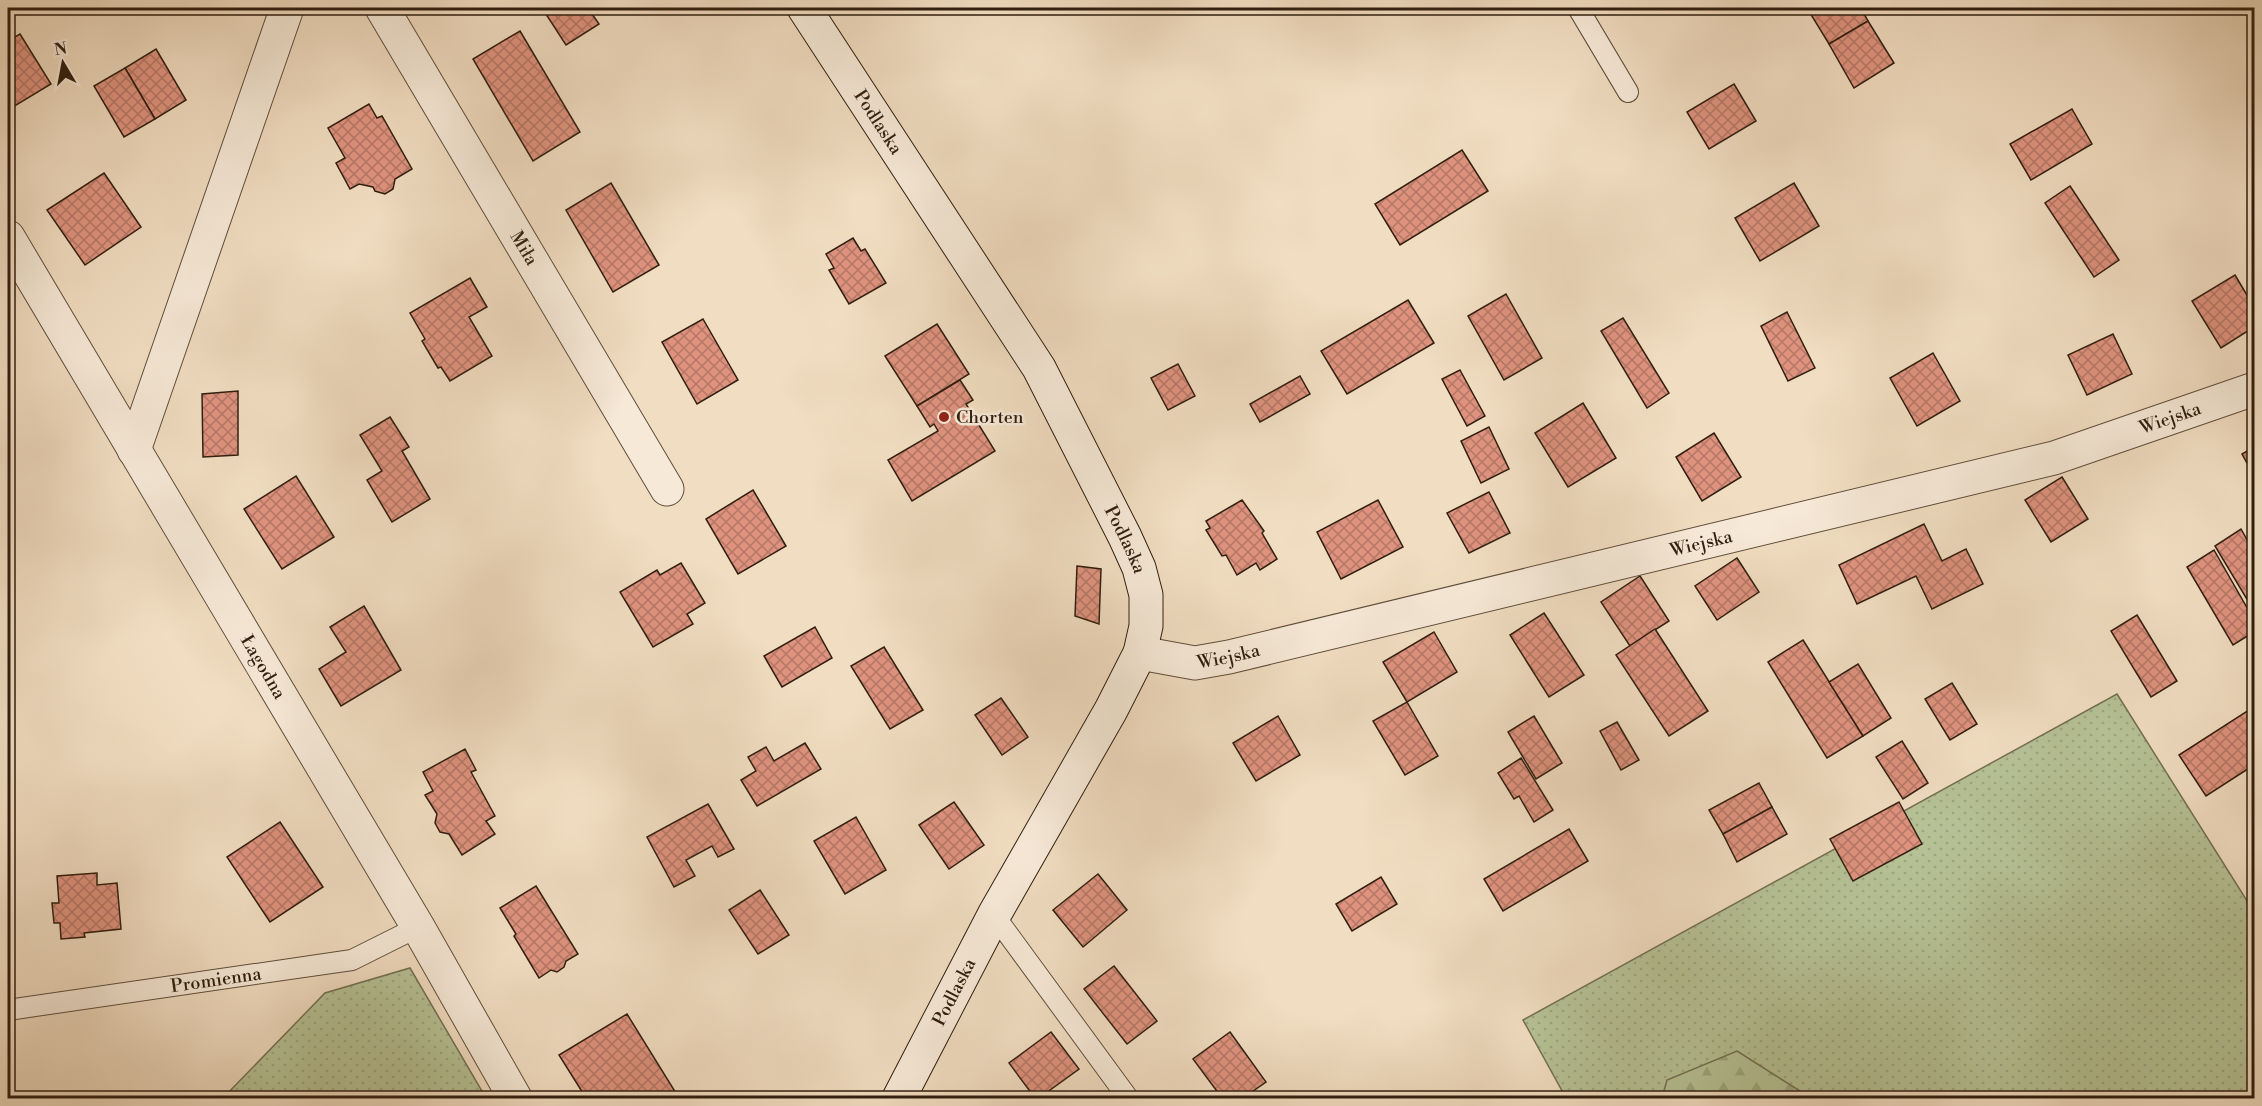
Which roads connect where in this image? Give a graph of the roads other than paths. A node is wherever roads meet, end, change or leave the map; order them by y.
1 (287, 8) edge
2 (382, 8) edge
3 (804, 8) edge
4 (1578, 8) edge
5 (1628, 92) dead end
6 (8, 237) edge
7 (2254, 389) edge
8 (134, 450) junction
9 (667, 489) dead end
10 (1140, 653) junction
11 (994, 915) junction
12 (418, 927) junction
13 (8, 1010) edge
14 (515, 1098) edge
15 (899, 1098) edge
16 (1128, 1098) edge

1 - 8 street
2 - 9 street, Miła
3 - 10 street, Podlaska
4 - 5 lane
6 - 8 street, Łagodna
7 - 10 street, Wiejska
8 - 12 street, Łagodna
10 - 11 street, Podlaska
11 - 15 street, Podlaska
11 - 16 lane
12 - 13 lane, Promienna
12 - 14 street, Łagodna

